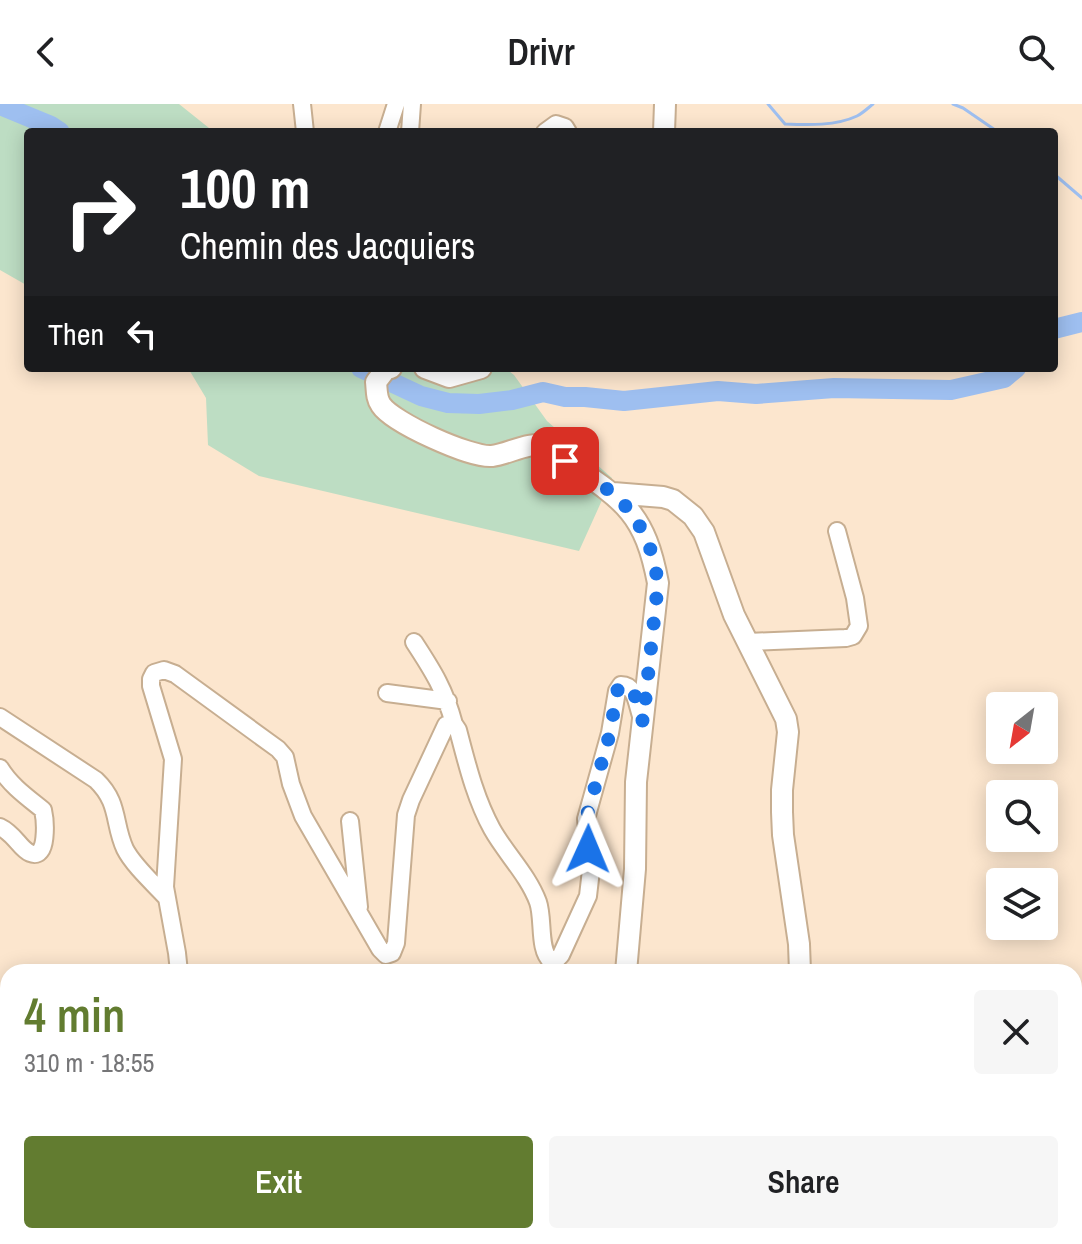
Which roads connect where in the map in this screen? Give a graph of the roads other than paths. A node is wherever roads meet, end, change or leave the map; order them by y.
1 (302, 104) edge
2 (396, 104) edge
3 (412, 104) edge
4 (665, 104) edge
5 (305, 128) edge
6 (388, 128) edge
7 (411, 128) edge
8 (664, 128) edge
9 (384, 372) edge
10 (436, 372) edge
11 (467, 372) edge
12 (613, 493) junction
13 (837, 531) dead end
14 (414, 642) dead end
15 (748, 642) junction
16 (387, 693) dead end
17 (448, 701) junction
18 (0, 717) edge
19 (643, 722) junction
20 (454, 724) junction
21 (0, 768) edge
22 (350, 821) dead end
23 (0, 827) edge
24 (166, 897) junction
25 (359, 914) junction
26 (178, 964) edge
27 (627, 964) edge
28 (800, 964) edge

1 - 5 street
2 - 6 street
3 - 7 street
4 - 8 main road
9 - 12 main road
10 - 11 main road
12 - 15 main road
12 - 19 main road
13 - 15 street
14 - 17 street
15 - 28 main road
16 - 17 street
17 - 20 street
18 - 24 street
19 - 20 street
19 - 27 main road
20 - 25 street
21 - 23 street
22 - 25 street
24 - 25 street
24 - 26 street

